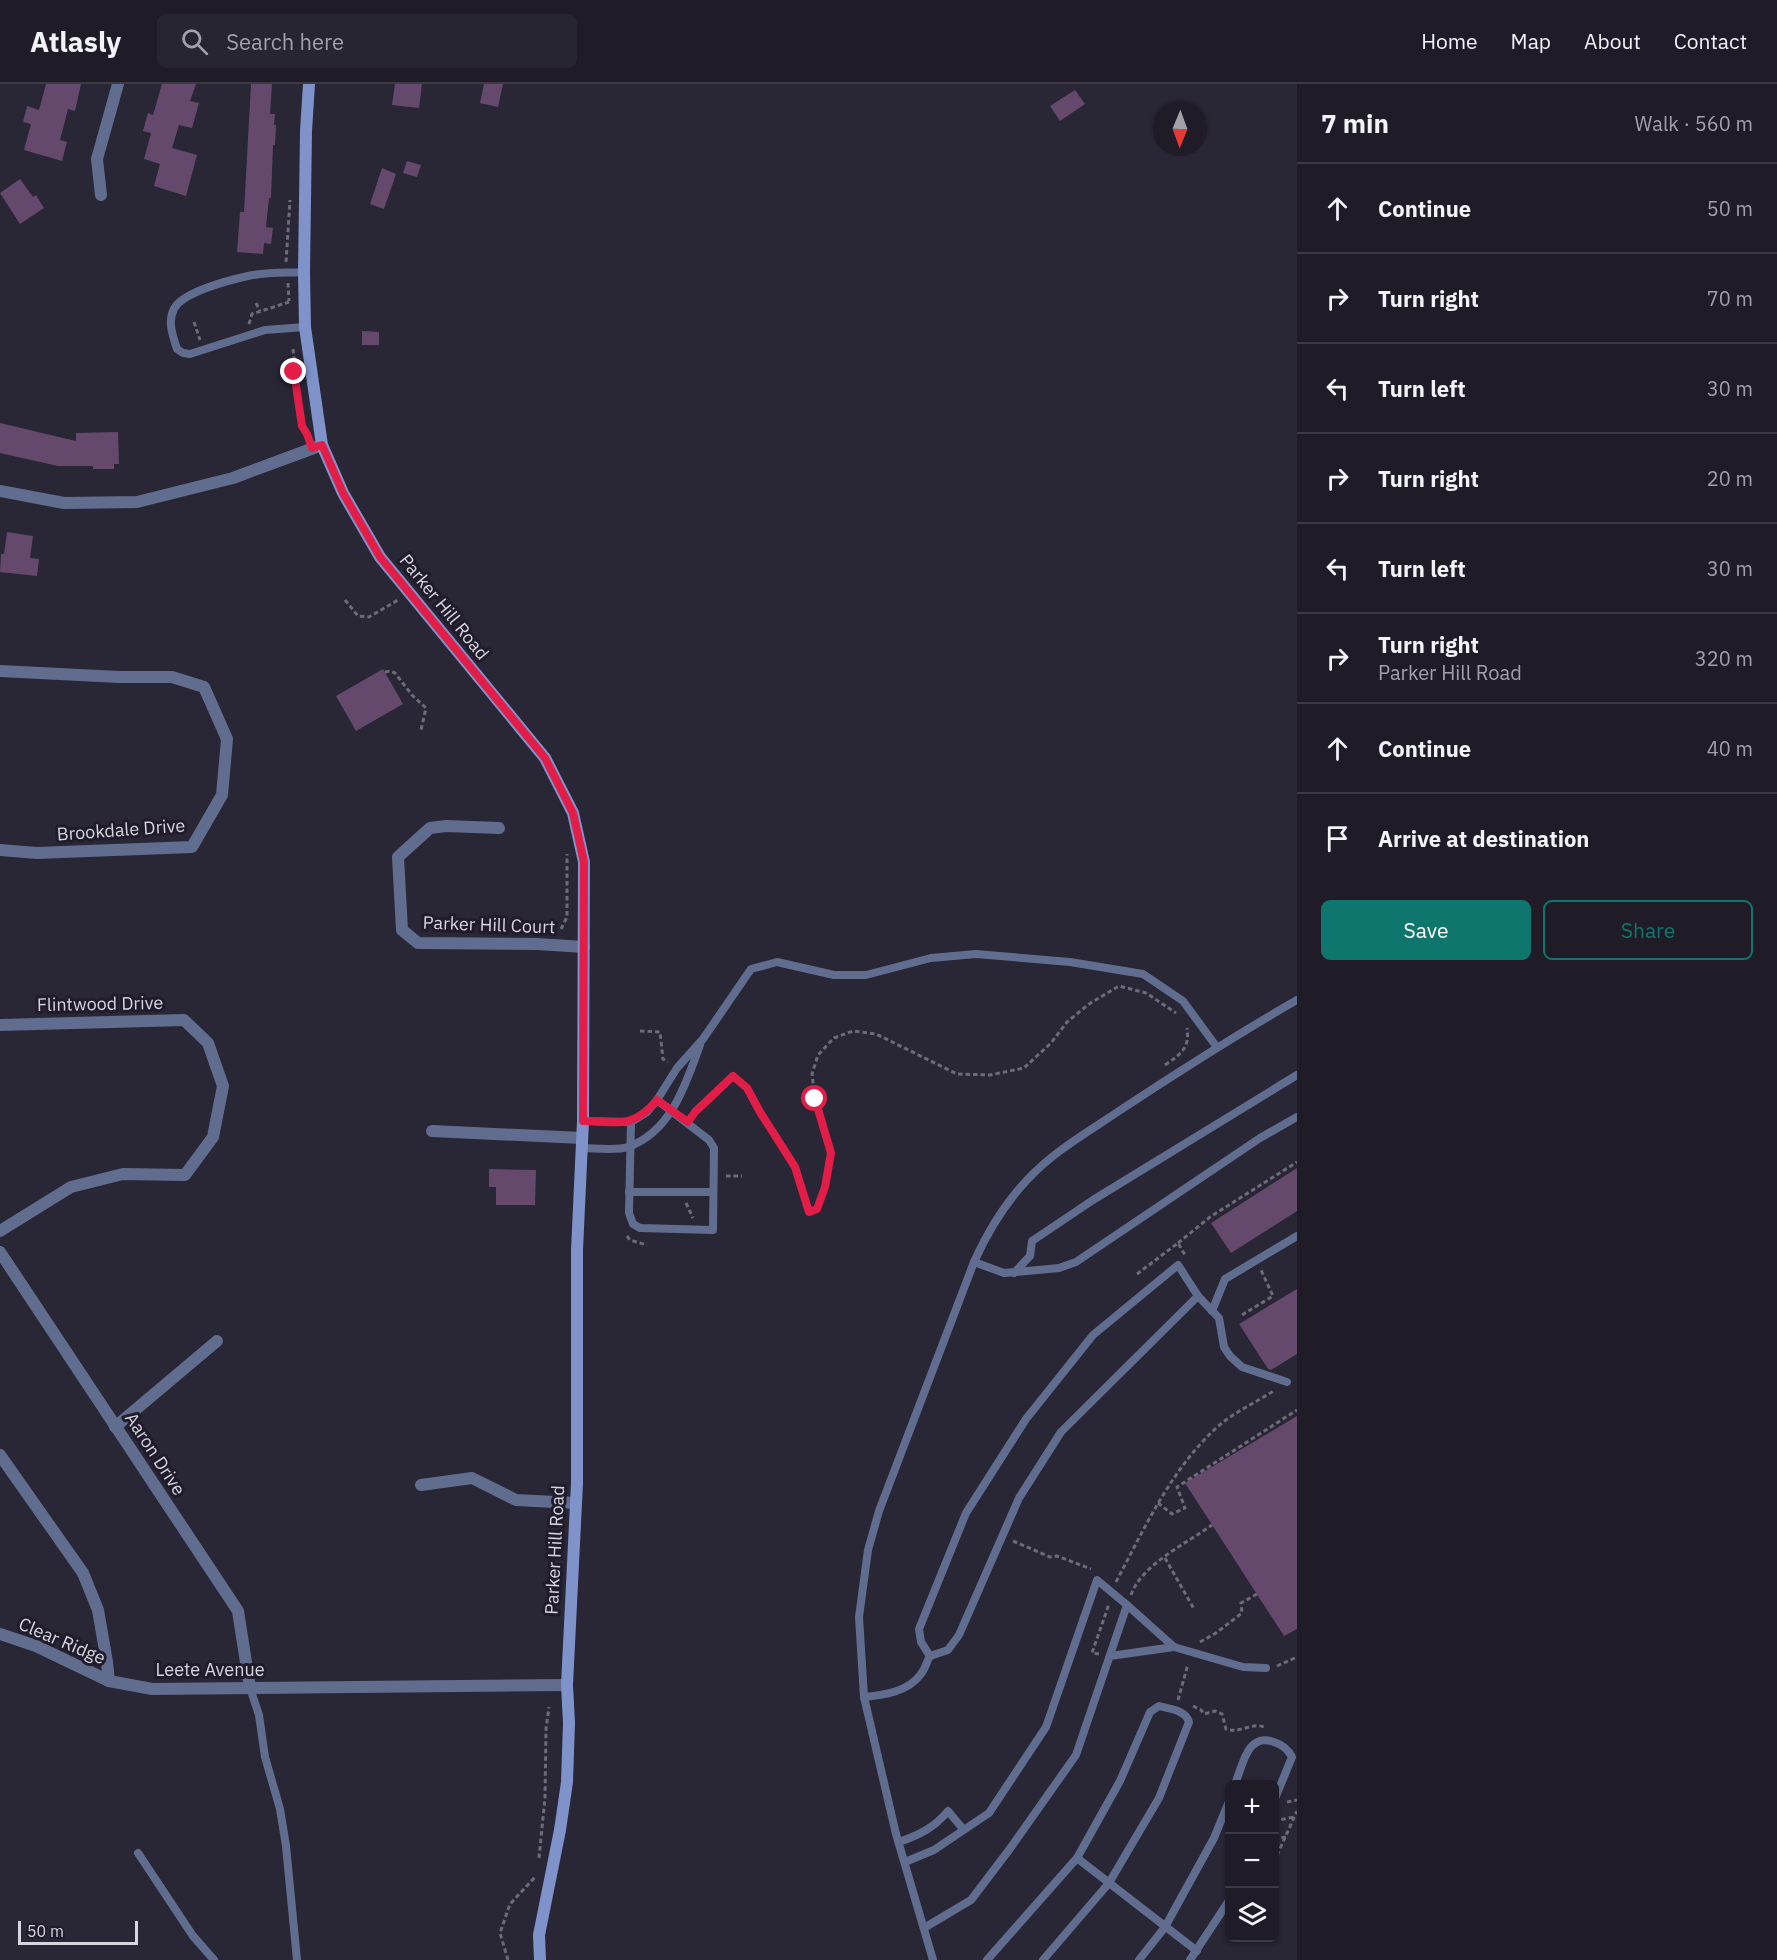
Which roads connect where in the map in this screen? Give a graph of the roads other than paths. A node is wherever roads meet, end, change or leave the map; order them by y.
1 (118, 84) edge
2 (309, 84) edge
3 (101, 195) dead end
4 (304, 272) junction
5 (305, 327) junction
6 (317, 447) junction
7 (0, 491) edge
8 (0, 671) edge
9 (499, 828) dead end
10 (0, 850) edge
11 (584, 947) junction
12 (1297, 999) edge
13 (0, 1025) edge
14 (703, 1039) junction
15 (1216, 1046) junction
16 (1297, 1075) edge
17 (657, 1100) junction
18 (672, 1111) junction
19 (1297, 1117) edge
20 (583, 1121) junction
21 (631, 1122) junction
22 (432, 1131) dead end
23 (582, 1143) junction
24 (630, 1146) junction
25 (629, 1192) junction
26 (713, 1192) junction
27 (0, 1231) edge
28 (1297, 1236) edge
29 (0, 1252) edge
30 (974, 1262) junction
31 (1014, 1273) junction
32 (1197, 1296) junction
33 (1212, 1311) junction
34 (217, 1341) dead end
35 (1287, 1382) road end
36 (115, 1427) junction
37 (0, 1455) edge
38 (421, 1485) dead end
39 (575, 1503) junction
40 (1127, 1605) junction
41 (0, 1634) edge
42 (1174, 1647) junction
43 (930, 1656) junction
44 (1110, 1656) junction
45 (1266, 1668) road end
46 (109, 1681) junction
47 (567, 1685) junction
48 (250, 1688) junction
49 (864, 1697) junction
50 (1295, 1756) edge
51 (1237, 1780) edge
52 (1279, 1792) edge
53 (1225, 1811) edge
54 (963, 1829) junction
55 (899, 1842) junction
56 (138, 1853) dead end
57 (1077, 1858) junction
58 (905, 1862) junction
59 (1109, 1883) junction
60 (1225, 1907) edge
61 (1166, 1927) junction
62 (924, 1928) junction
63 (1197, 1951) junction
64 (214, 1960) edge
65 (297, 1960) edge
66 (540, 1960) edge
67 (933, 1960) edge
68 (987, 1960) edge
69 (1043, 1960) edge
70 (1139, 1960) edge
71 (1190, 1960) edge

1 - 3 street
2 - 4 street, Parker Hill Road
4 - 5 street, Parker Hill Road
4 - 5 lane
5 - 6 street, Parker Hill Road
6 - 7 street
6 - 11 street, Parker Hill Road
8 - 10 street, Brookdale Drive
9 - 11 street, Parker Hill Court
11 - 20 street, Parker Hill Road
12 - 15 lane
13 - 27 street, Flintwood Drive
14 - 15 lane
14 - 17 lane
14 - 18 lane
15 - 30 lane
16 - 31 lane
17 - 18 lane
17 - 21 lane
18 - 24 lane
18 - 26 lane
19 - 31 lane
20 - 21 lane
20 - 23 street, Parker Hill Road
21 - 24 lane
22 - 23 street
23 - 24 lane
23 - 39 street, Parker Hill Road
24 - 25 lane
25 - 26 lane
25 - 26 lane
28 - 33 lane
29 - 36 street, Aaron Drive
30 - 31 lane
30 - 49 lane
32 - 33 lane
32 - 43 lane
32 - 43 lane
33 - 35 lane
34 - 36 street
36 - 48 street, Aaron Drive
37 - 46 street
38 - 39 street
39 - 47 street, Parker Hill Road
40 - 42 lane
40 - 44 lane
40 - 54 lane
41 - 46 street, Clear Ridge
42 - 44 lane
42 - 45 lane
43 - 49 lane
44 - 62 lane
46 - 48 street, Leete Avenue
47 - 48 street, Leete Avenue
47 - 66 street, Parker Hill Road
48 - 65 lane
49 - 55 lane
50 - 51 lane
50 - 52 lane
53 - 61 lane
54 - 55 lane
54 - 58 lane
55 - 58 lane
56 - 64 lane
57 - 59 lane
57 - 59 lane
57 - 68 lane
58 - 62 lane
59 - 61 lane
59 - 69 lane
60 - 63 lane
61 - 63 lane
61 - 70 lane
62 - 67 lane
63 - 71 lane

